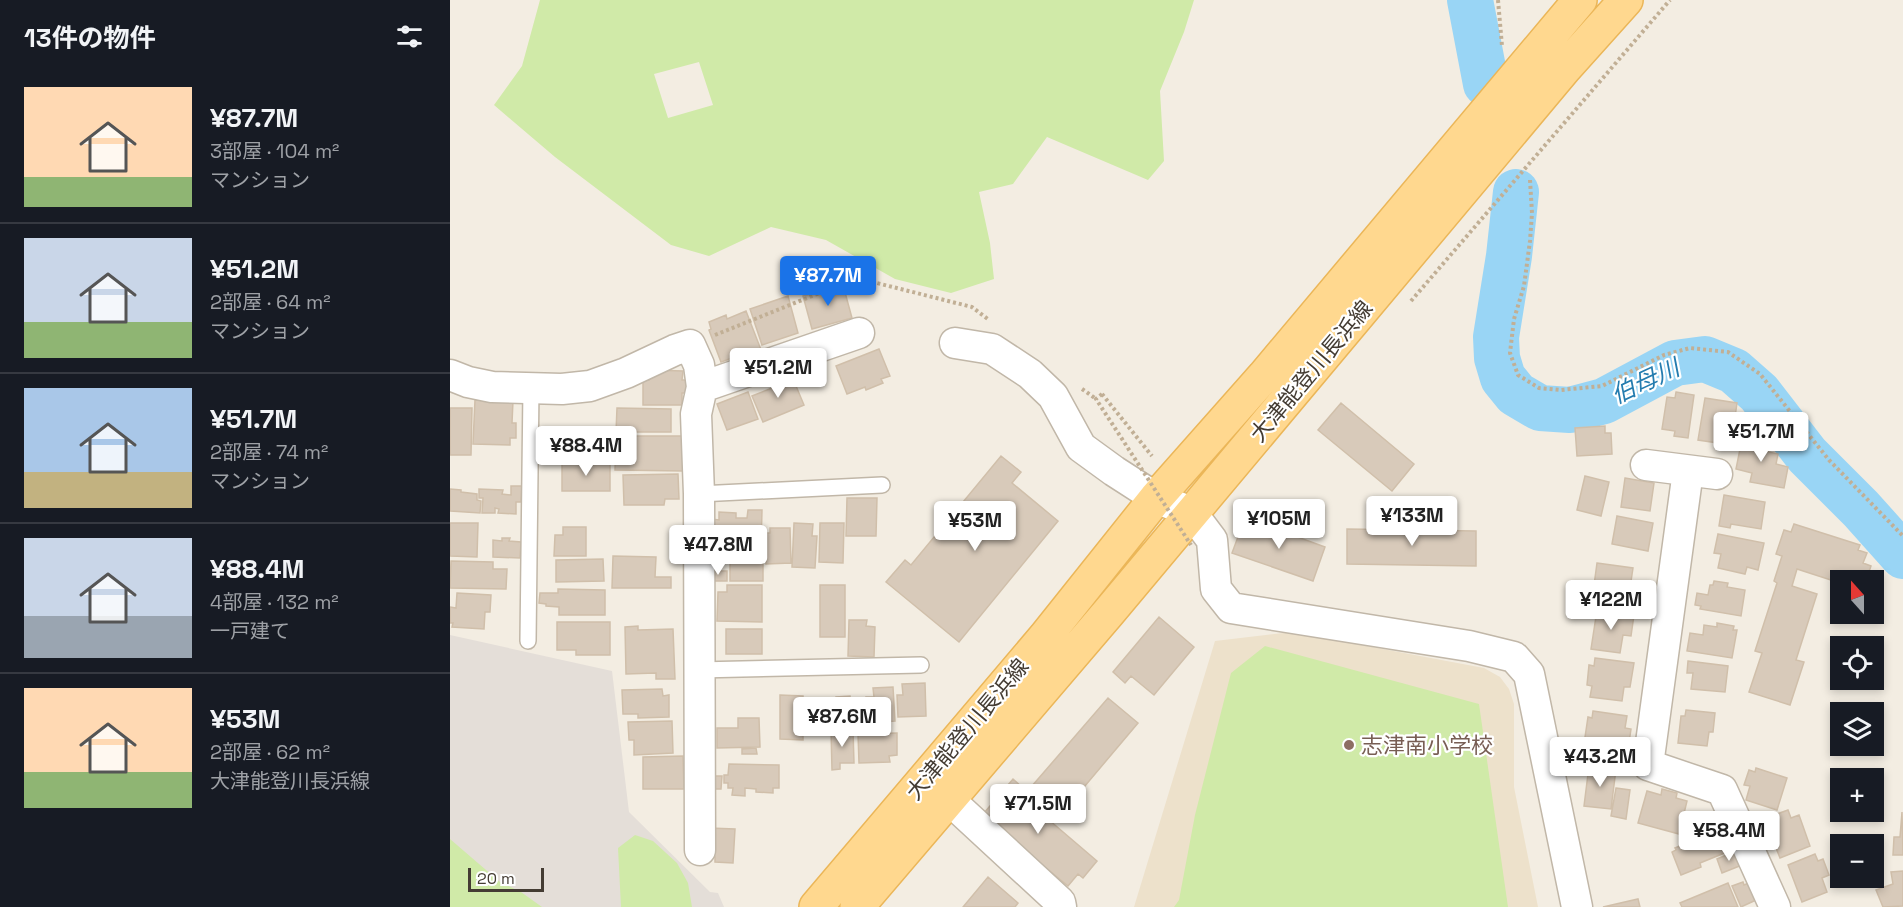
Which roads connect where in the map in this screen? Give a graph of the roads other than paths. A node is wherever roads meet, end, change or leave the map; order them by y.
1 (1580, 0) edge
2 (1626, 0) edge
3 (859, 333) dead end
4 (955, 343) dead end
5 (450, 375) edge
6 (702, 387) junction
7 (531, 388) junction
8 (1646, 465) dead end
9 (882, 485) dead end
10 (699, 494) junction
11 (1156, 498) junction
12 (1191, 512) junction
13 (528, 641) dead end
14 (921, 665) dead end
15 (698, 670) junction
16 (938, 789) junction
17 (700, 850) dead end
18 (816, 907) edge
19 (857, 907) edge
20 (1061, 907) edge
21 (1577, 907) edge
22 (1775, 907) edge

1 - 11 main road, 大津能登川長浜線
2 - 12 main road, 大津能登川長浜線
3 - 6 street
4 - 11 street
5 - 7 street
6 - 7 street
6 - 10 street
7 - 13 lane
8 - 22 street
9 - 10 lane
10 - 15 street
11 - 12 street
11 - 16 main road, 大津能登川長浜線
12 - 16 main road, 大津能登川長浜線
12 - 21 street
14 - 15 lane
15 - 17 street
16 - 18 main road, 大津能登川長浜線
16 - 19 main road, 大津能登川長浜線
16 - 20 street

